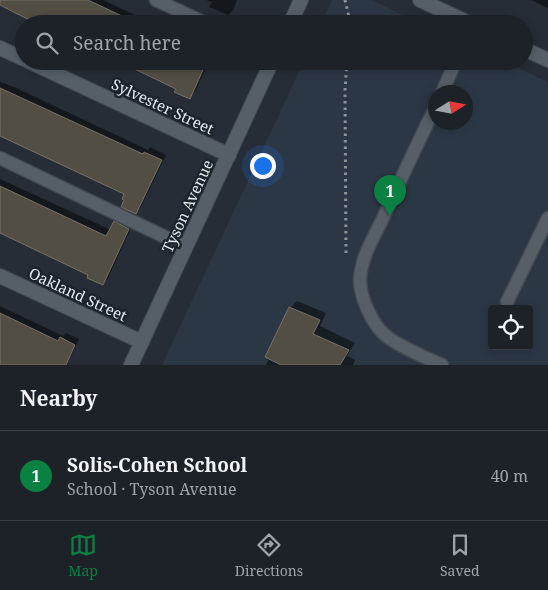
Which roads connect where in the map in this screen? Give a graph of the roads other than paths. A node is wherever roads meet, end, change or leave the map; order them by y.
1 (156, 0) edge
2 (301, 0) edge
3 (420, 0) edge
4 (188, 15) edge
5 (294, 15) edge
6 (452, 15) edge
7 (0, 48) edge
8 (533, 52) edge
9 (15, 56) edge
10 (548, 60) edge
11 (47, 70) edge
12 (268, 70) edge
13 (452, 70) edge
14 (445, 85) edge
15 (428, 123) edge
16 (229, 155) junction
17 (0, 158) edge
18 (548, 218) edge
19 (186, 247) junction
20 (0, 276) edge
21 (507, 302) dead end
22 (142, 342) junction
23 (131, 365) edge
24 (442, 365) edge

1 - 4 lane
2 - 5 street
3 - 6 street
7 - 9 street
8 - 10 street
11 - 16 street, Sylvester Street
12 - 16 street, Tyson Avenue
13 - 14 lane
15 - 24 lane
16 - 19 street, Tyson Avenue
17 - 19 lane
18 - 21 lane
19 - 22 street, Tyson Avenue
20 - 22 street, Oakland Street
22 - 23 street, Tyson Avenue

